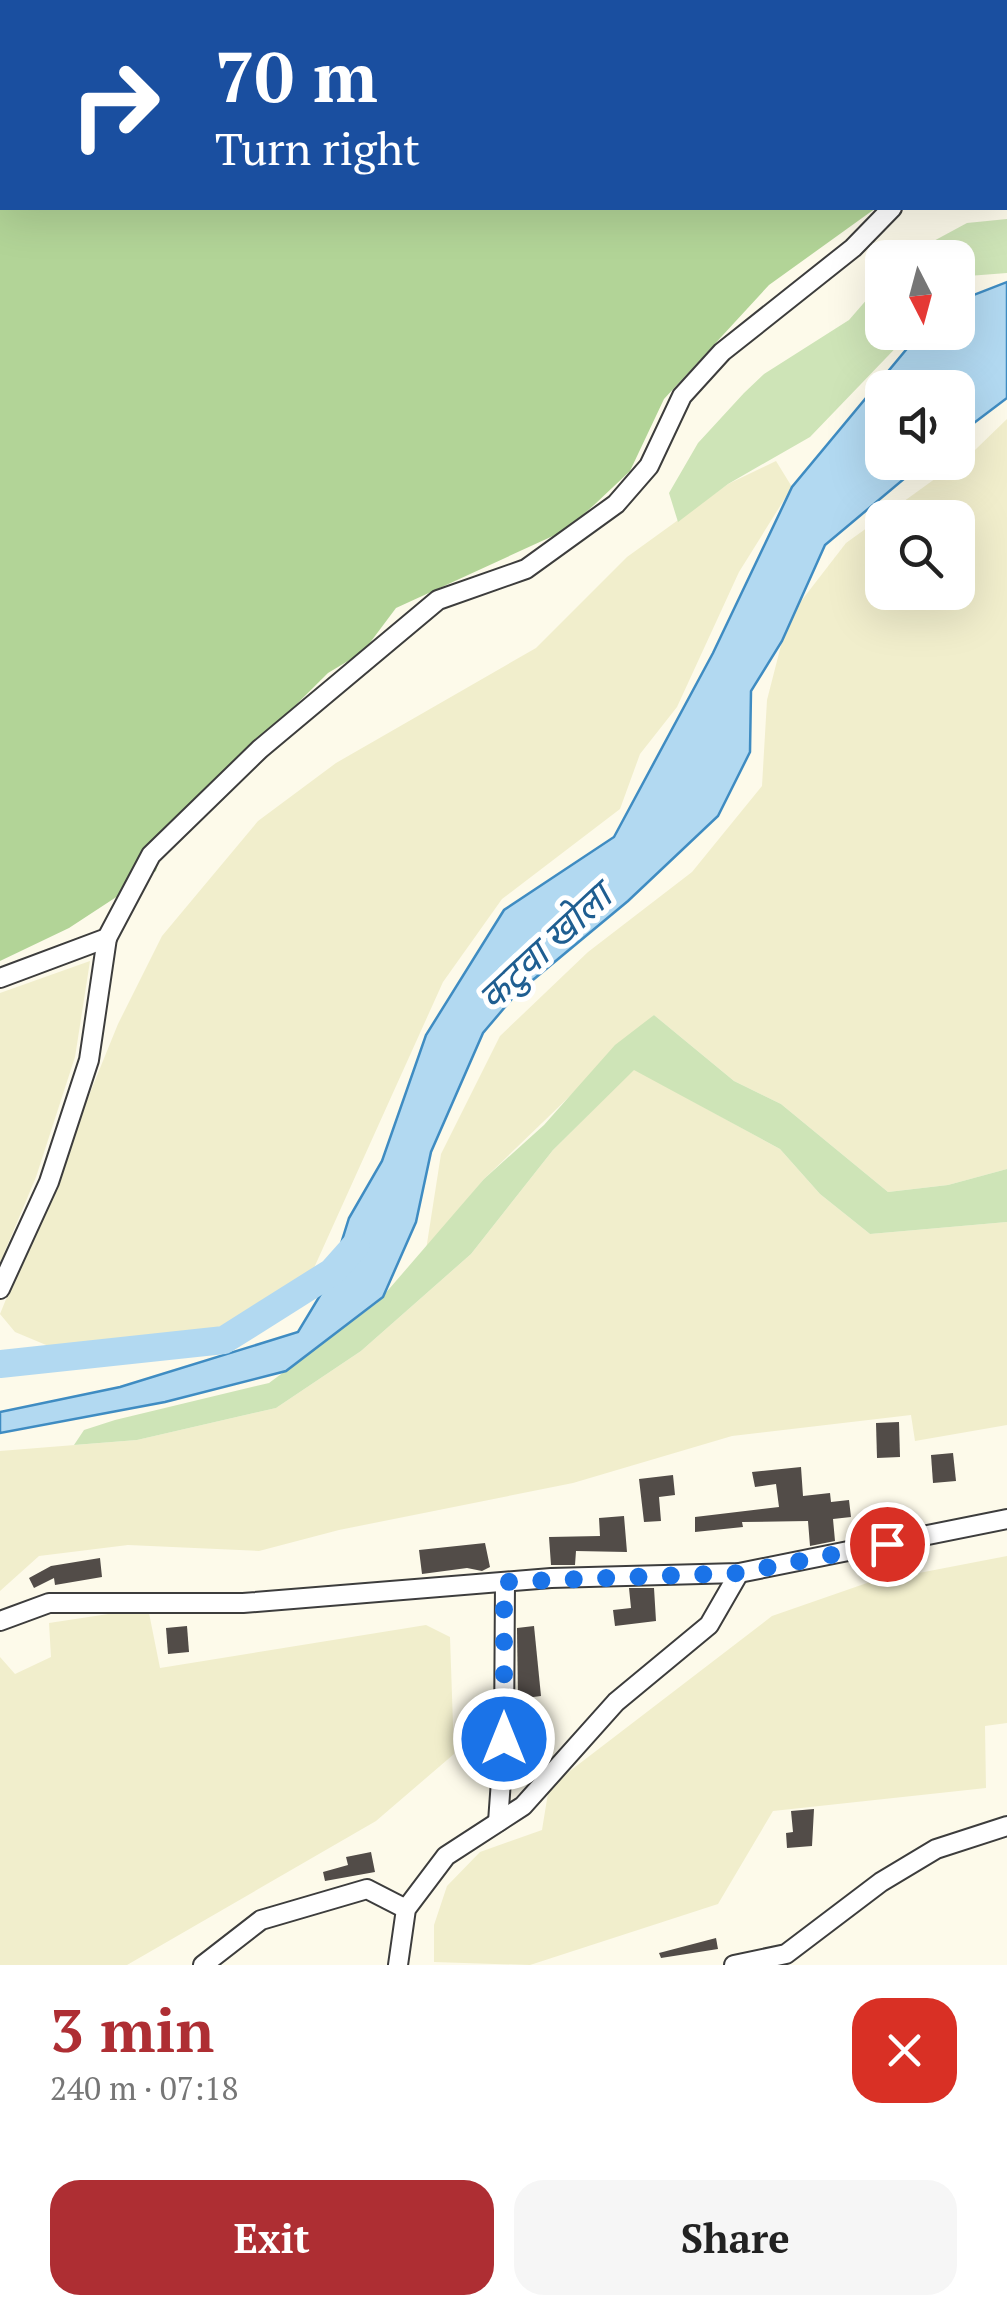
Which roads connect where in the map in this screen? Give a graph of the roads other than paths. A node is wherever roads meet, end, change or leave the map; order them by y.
1 (890, 210) edge
2 (107, 938) junction
3 (0, 978) edge
4 (0, 1288) edge
5 (1007, 1519) edge
6 (739, 1573) junction
7 (504, 1582) junction
8 (0, 1621) edge
9 (498, 1822) junction
10 (1007, 1826) edge
11 (406, 1909) junction
12 (203, 1965) edge
13 (398, 1965) edge
14 (734, 1965) edge

1 - 2 street
2 - 3 street
2 - 4 street
5 - 6 street
6 - 7 street
6 - 9 street
7 - 8 street
7 - 9 street
9 - 11 street
10 - 14 street
11 - 12 street
11 - 13 street

